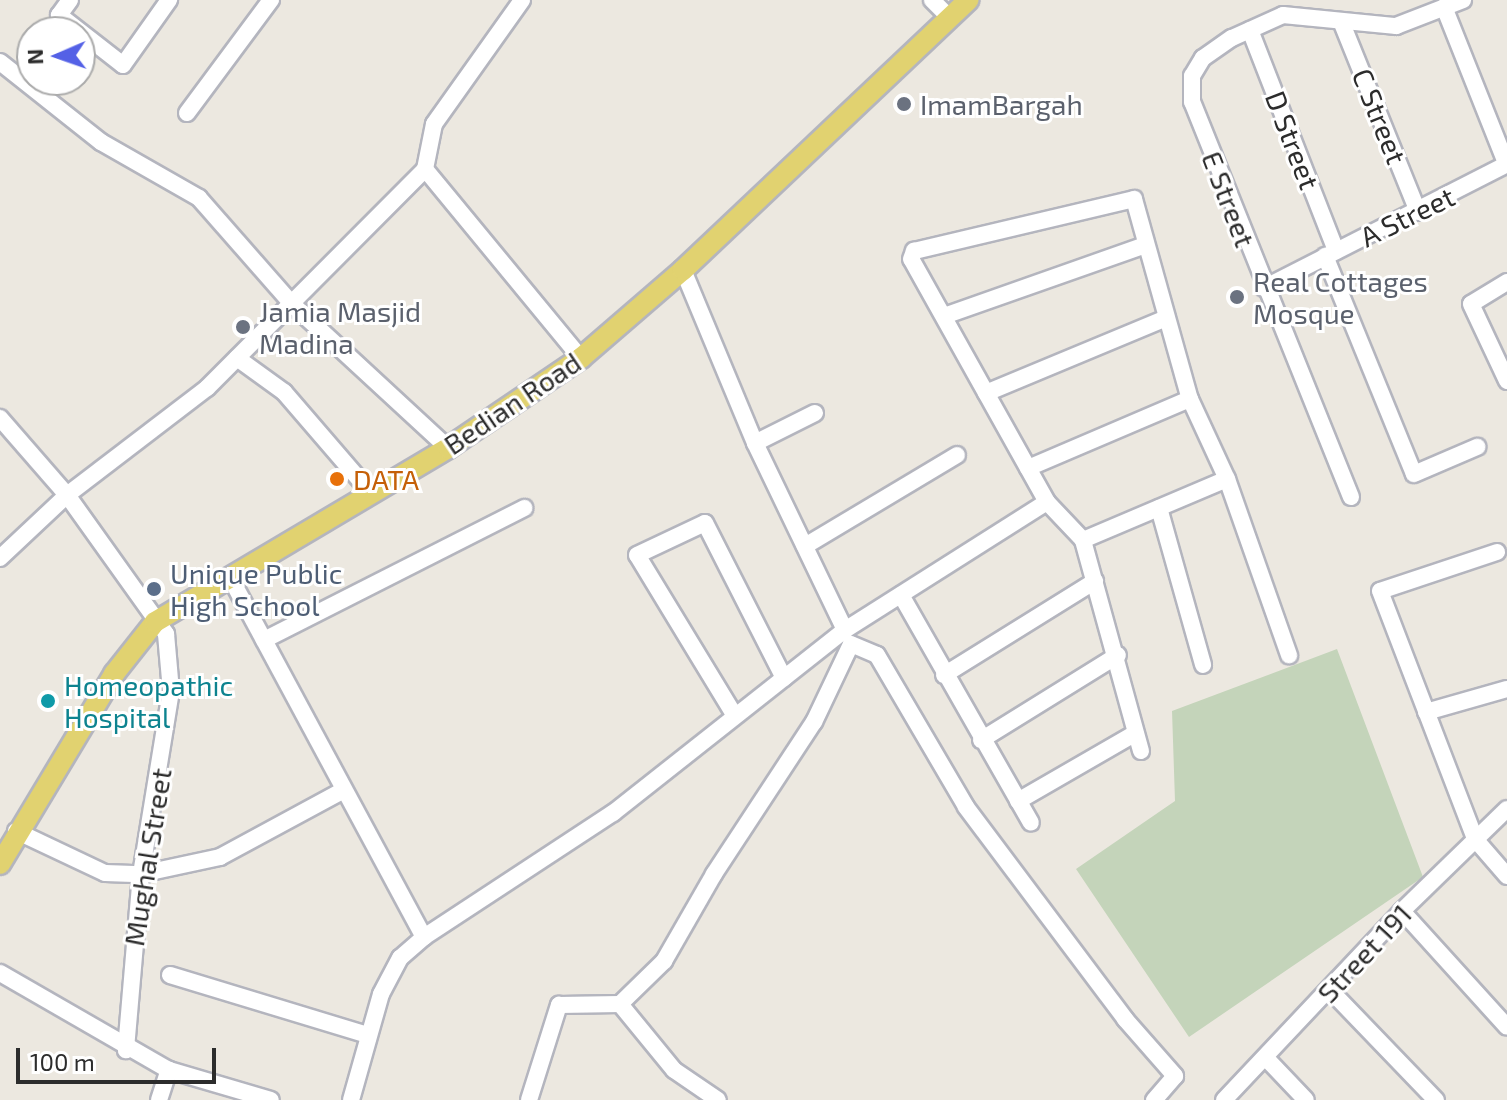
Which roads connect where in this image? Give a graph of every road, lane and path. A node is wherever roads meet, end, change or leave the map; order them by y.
1 (70, 0) edge
2 (169, 0) edge
3 (271, 0) edge
4 (522, 0) edge
5 (932, 0) edge
6 (969, 0) edge
7 (1463, 0) edge
8 (1444, 7) junction
9 (950, 18) junction
10 (1341, 21) junction
11 (1250, 30) junction
12 (0, 62) edge
13 (187, 113) dead end
14 (1507, 164) edge
15 (425, 169) junction
16 (1418, 212) junction
17 (1146, 245) junction
18 (1330, 254) junction
19 (683, 270) junction
20 (1507, 282) edge
21 (1264, 288) junction
22 (292, 304) junction
23 (944, 316) junction
24 (1166, 318) junction
25 (237, 358) junction
26 (581, 358) junction
27 (1507, 381) edge
28 (986, 393) junction
29 (1190, 399) junction
30 (815, 413) dead end
31 (0, 418) edge
32 (755, 443) junction
33 (1477, 447) dead end
34 (448, 448) junction
35 (957, 455) dead end
36 (1028, 468) junction
37 (1227, 479) junction
38 (370, 492) junction
39 (67, 495) junction
40 (1351, 497) dead end
41 (1047, 502) junction
42 (524, 508) dead end
43 (1159, 508) junction
44 (1083, 540) junction
45 (805, 546) junction
46 (1497, 552) dead end
47 (0, 558) edge
48 (230, 577) junction
49 (1095, 581) junction
50 (901, 595) junction
51 (155, 622) junction
52 (845, 630) junction
53 (264, 640) junction
54 (1118, 655) junction
55 (1289, 655) dead end
56 (1203, 665) dead end
57 (944, 675) junction
58 (784, 678) junction
59 (1507, 689) edge
60 (1426, 712) junction
61 (735, 716) junction
62 (1134, 734) junction
63 (981, 740) junction
64 (1141, 751) dead end
65 (342, 791) junction
66 (1018, 801) junction
67 (1507, 809) edge
68 (1031, 823) dead end
69 (16, 831) junction
70 (1475, 839) junction
71 (0, 864) edge
72 (141, 874) junction
73 (1507, 876) edge
74 (1402, 911) junction
75 (424, 937) junction
76 (0, 973) edge
77 (170, 975) dead end
78 (1330, 990) junction
79 (620, 1004) junction
80 (1507, 1027) edge
81 (368, 1035) junction
82 (126, 1050) junction
83 (1265, 1057) junction
84 (169, 1070) junction
85 (159, 1100) edge
86 (271, 1100) edge
87 (351, 1100) edge
88 (529, 1100) edge
89 (718, 1100) edge
90 (1154, 1100) edge
91 (1224, 1100) edge
92 (1306, 1100) edge
93 (1436, 1100) edge

1 - 2 street
3 - 13 street
4 - 15 street
5 - 9 street
6 - 9 main road, Bedian Road
7 - 8 street
8 - 10 street
8 - 14 street
9 - 19 main road, Bedian Road
10 - 11 street
10 - 16 street, C Street
11 - 18 street, D Street
11 - 21 street, E Street
12 - 22 street
14 - 16 street, A Street
15 - 22 street
15 - 26 street
16 - 18 street, A Street
17 - 23 street
17 - 23 street
17 - 24 street
18 - 21 street, A Street
18 - 33 street, D Street
19 - 26 main road, Bedian Road
19 - 32 street
20 - 27 street
21 - 40 street, E Street
22 - 25 street
22 - 34 street
23 - 28 street
24 - 28 street
24 - 29 street
25 - 38 street
25 - 39 street
26 - 34 main road, Bedian Road
28 - 36 street
29 - 36 street
29 - 37 street
30 - 32 street
31 - 39 street, Mughal Street
32 - 45 street
34 - 38 main road, Bedian Road
35 - 45 street
36 - 41 street
37 - 43 street
37 - 55 street
38 - 48 main road, Bedian Road
39 - 47 street
39 - 51 street, Mughal Street
41 - 44 street
41 - 50 street
42 - 53 street
43 - 44 street
43 - 56 street
44 - 49 street
45 - 52 street
46 - 60 street
48 - 51 main road, Bedian Road
48 - 53 street
49 - 54 street
49 - 57 street
50 - 52 street
50 - 57 street
51 - 69 main road, Bedian Road
51 - 72 street, Mughal Street
52 - 58 street
53 - 65 street
54 - 62 street
54 - 63 street
57 - 63 street
58 - 61 street
58 - 61 street
59 - 60 street
60 - 70 street
61 - 75 street
62 - 64 street
62 - 66 street
63 - 66 street
65 - 72 street
65 - 75 street
66 - 68 street
67 - 70 street, Street 191
69 - 71 main road, Bedian Road
69 - 72 street
70 - 73 street
70 - 74 street, Street 191
72 - 82 street, Mughal Street
74 - 78 street, Street 191
74 - 80 street
75 - 81 street
76 - 82 street
77 - 81 street
78 - 83 street, Street 191
78 - 93 street
79 - 88 street
79 - 89 street
79 - 90 street
81 - 87 street
82 - 84 street
83 - 91 street, Street 191
83 - 92 street
84 - 85 street
84 - 86 street

